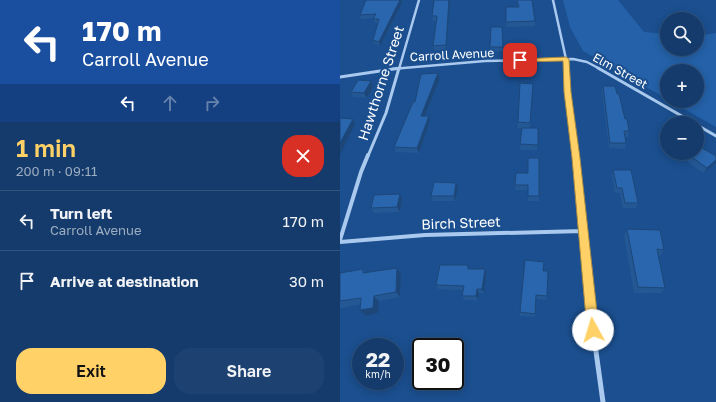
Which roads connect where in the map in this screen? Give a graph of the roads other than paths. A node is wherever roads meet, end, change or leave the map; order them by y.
1 (419, 0) edge
2 (553, 0) edge
3 (566, 59) junction
4 (400, 67) junction
5 (340, 77) edge
6 (682, 116) edge
7 (704, 129) edge
8 (716, 136) edge
9 (583, 231) junction
10 (340, 241) edge
11 (603, 402) edge

1 - 4 street, Hawthorne Street
2 - 3 street
3 - 4 street, Carroll Avenue
3 - 6 street, Elm Street
3 - 9 street
4 - 5 street, Carroll Avenue
4 - 10 street, Hawthorne Street
7 - 8 street
9 - 10 street, Birch Street
9 - 11 street

